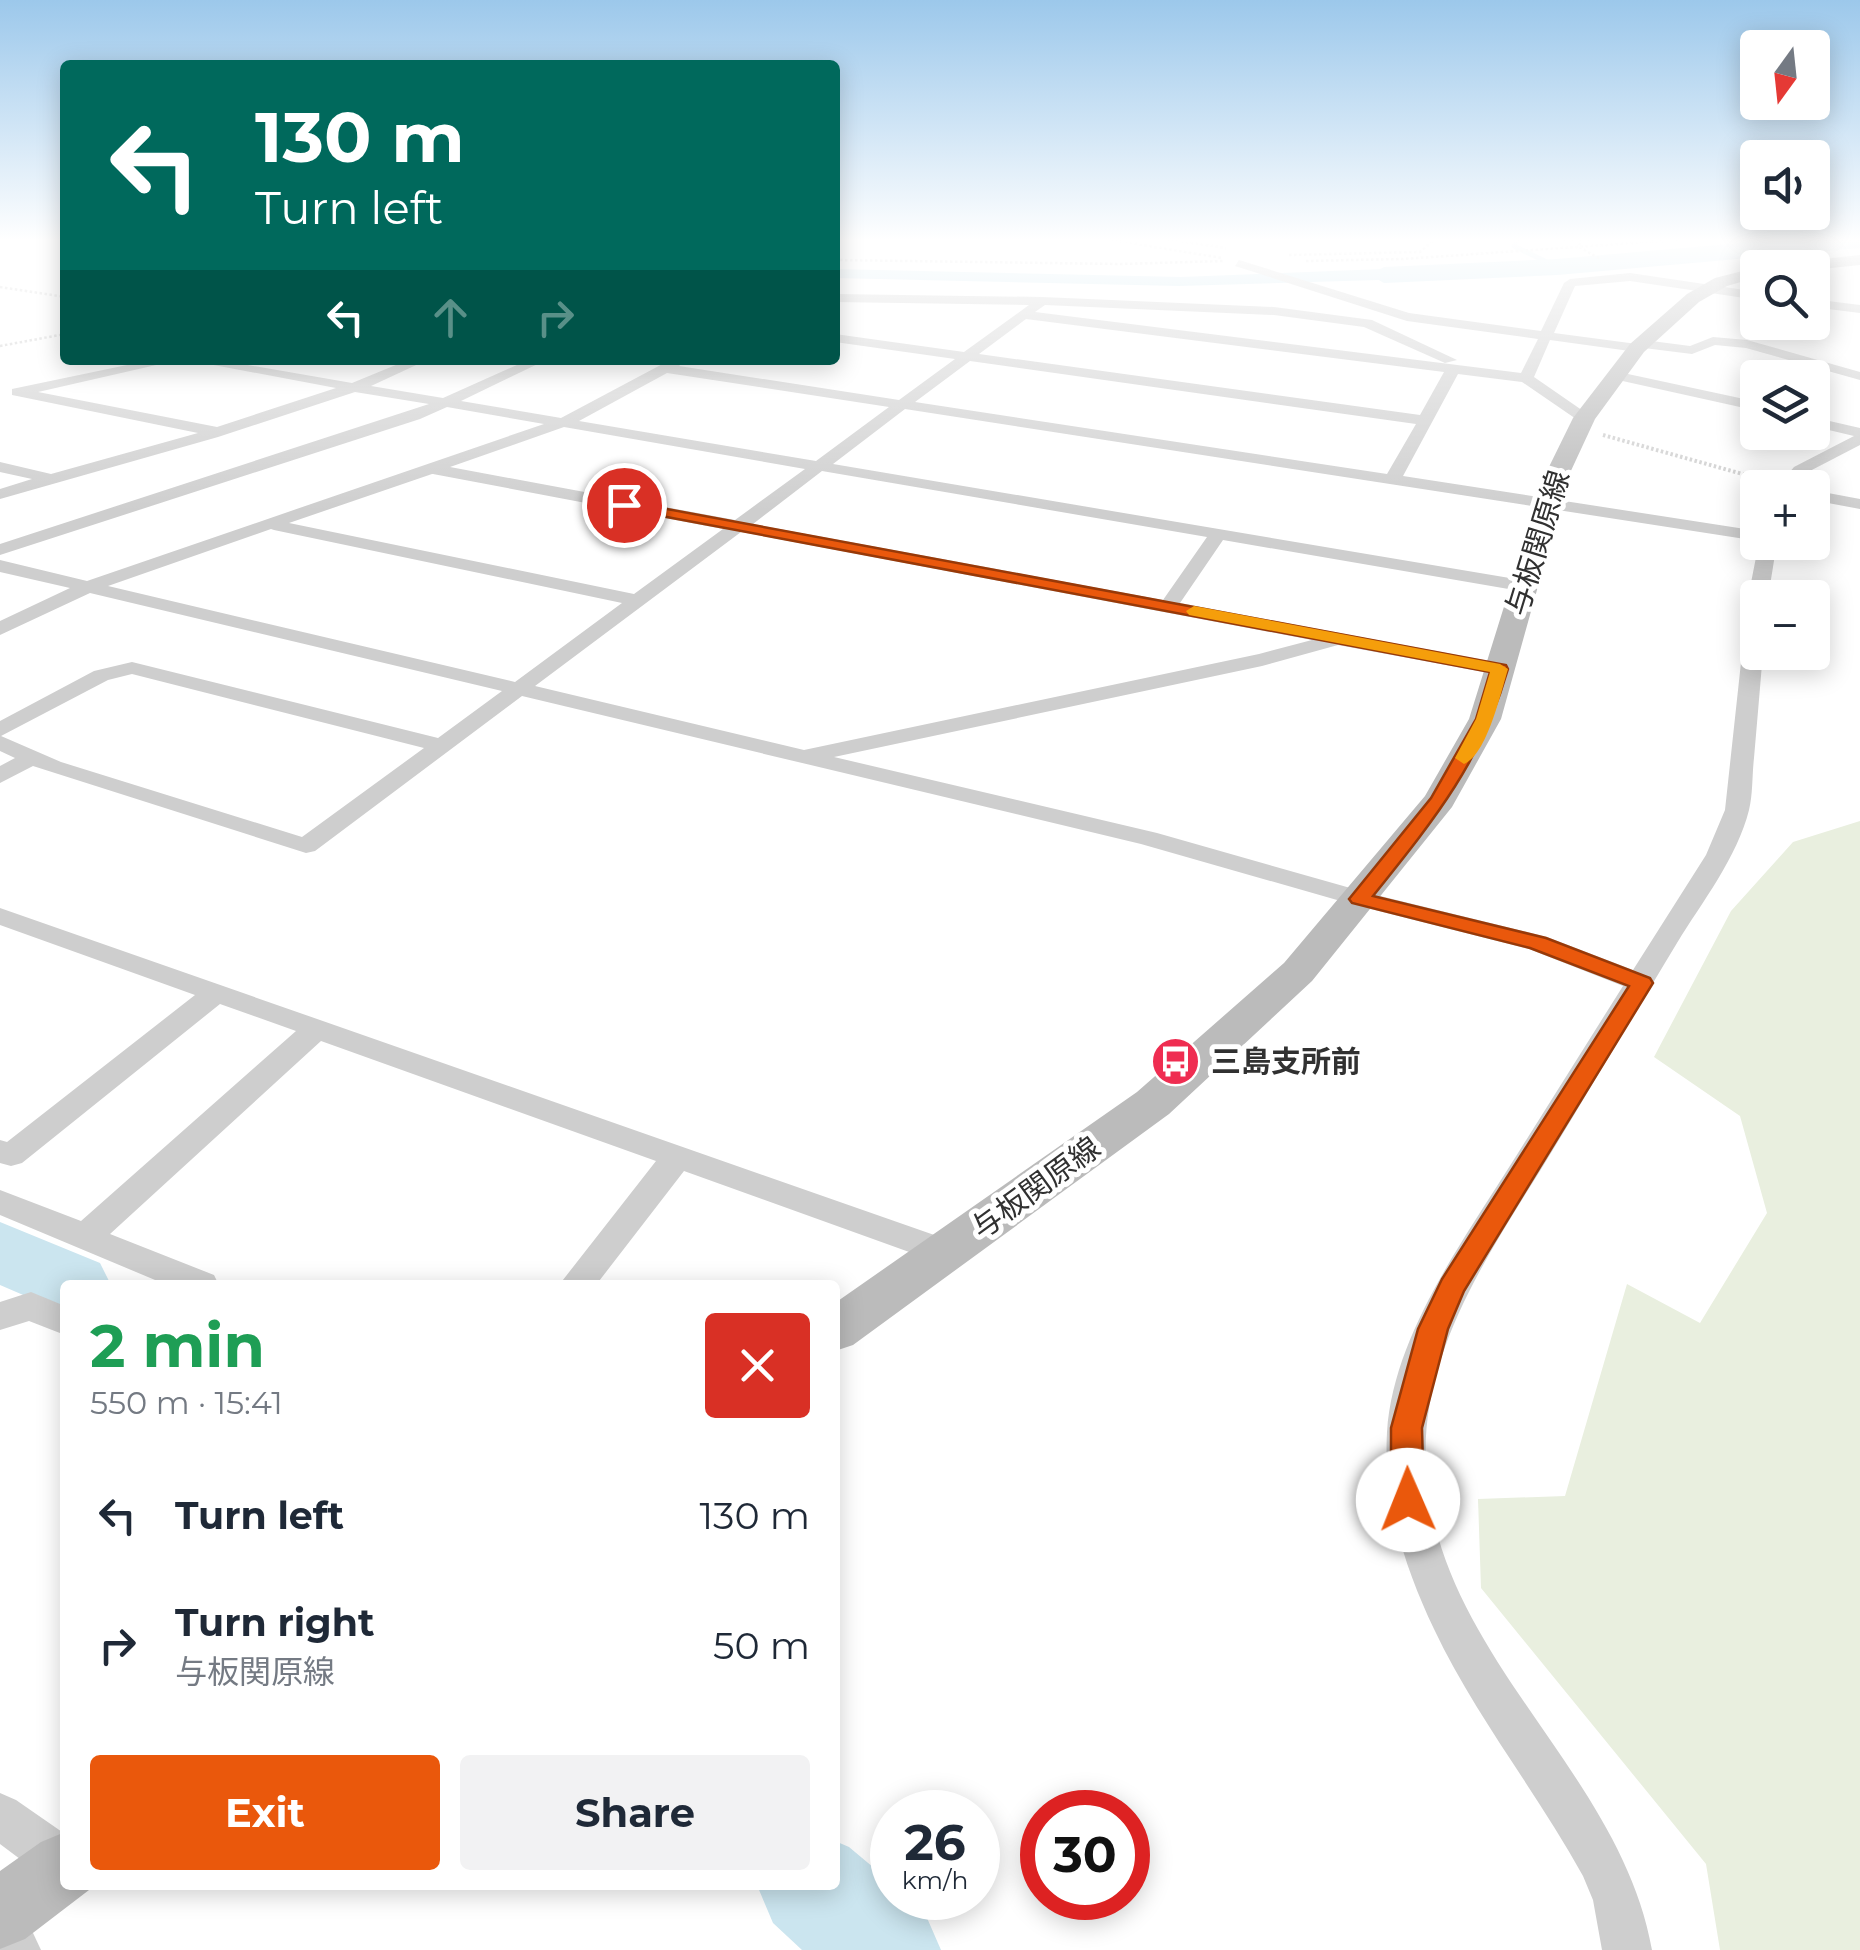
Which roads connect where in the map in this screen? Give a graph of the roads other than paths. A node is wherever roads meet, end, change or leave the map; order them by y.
1 (1006, 329) edge
2 (1136, 329) edge
3 (1381, 329) edge
4 (1489, 329) edge
5 (1547, 329) edge
6 (1662, 329) edge
7 (1543, 337) junction
8 (840, 339) edge
9 (968, 356) junction
10 (1632, 356) junction
11 (146, 365) edge
12 (224, 365) edge
13 (408, 365) edge
14 (529, 365) edge
15 (670, 365) edge
16 (678, 365) edge
17 (1453, 369) junction
18 (1475, 372) junction
19 (1860, 376) edge
20 (1526, 378) junction
21 (356, 387) junction
22 (8, 393) edge
23 (1740, 399) edge
24 (449, 403) junction
25 (902, 405) junction
26 (1422, 420) junction
27 (565, 422) junction
28 (1581, 423) junction
29 (1830, 426) edge
30 (214, 431) junction
31 (1860, 436) edge
32 (819, 466) junction
33 (0, 467) edge
34 (433, 469) junction
35 (1800, 470) edge
36 (50, 478) junction
37 (1393, 479) junction
38 (0, 494) edge
39 (1830, 498) edge
40 (1549, 503) junction
41 (1860, 504) edge
42 (272, 524) junction
43 (738, 526) junction
44 (1219, 533) junction
45 (1740, 533) edge
46 (0, 550) edge
47 (0, 566) edge
48 (1526, 586) junction
49 (88, 587) junction
50 (635, 600) junction
51 (1168, 606) junction
52 (0, 630) edge
53 (1342, 639) junction
54 (1500, 669) junction
55 (1751, 670) edge
56 (519, 689) junction
57 (0, 730) edge
58 (0, 743) edge
59 (446, 746) junction
60 (804, 757) junction
61 (31, 758) junction
62 (0, 776) edge
63 (1360, 899) junction
64 (1, 917) edge
65 (1642, 983) junction
66 (215, 994) junction
67 (315, 1030) junction
68 (4, 1158) edge
69 (676, 1158) junction
70 (0, 1202) edge
71 (85, 1237) junction
72 (948, 1253) junction
73 (190, 1280) edge
74 (580, 1280) edge
75 (0, 1316) edge
76 (60, 1319) edge
77 (840, 1327) edge
78 (0, 1816) edge
79 (60, 1860) edge
80 (60, 1868) edge
81 (0, 1914) edge
82 (0, 1938) edge
83 (16, 1950) edge
84 (1627, 1950) edge

1 - 9 street
2 - 17 street
3 - 18 street
4 - 7 street
5 - 7 street
6 - 10 main road, 与板関原線
7 - 10 street
7 - 20 street
8 - 9 street
9 - 25 street
9 - 26 street
10 - 19 street
10 - 23 street
10 - 28 main road, 与板関原線
11 - 22 street
12 - 21 street
13 - 21 street
14 - 24 street
15 - 27 street
16 - 25 street
17 - 18 street
17 - 26 street
18 - 20 street
20 - 28 street
21 - 24 street
21 - 30 street
22 - 30 street
24 - 27 street
24 - 46 street
25 - 32 street
25 - 37 street
26 - 37 street
27 - 32 street
27 - 34 street
28 - 40 main road, 与板関原線
29 - 31 street
30 - 36 street
31 - 35 street
32 - 43 street
32 - 44 street
33 - 36 street
34 - 42 street
34 - 43 street
36 - 38 street
37 - 40 street
39 - 41 street
40 - 45 street
40 - 48 main road, 与板関原線
42 - 49 street
42 - 50 street
43 - 50 street
43 - 51 street
44 - 48 street
44 - 51 street
47 - 49 street
48 - 54 main road, 与板関原線
49 - 52 street
49 - 56 street
50 - 56 street
51 - 53 street
53 - 54 street
53 - 60 street
54 - 63 main road, 与板関原線
55 - 65 street
56 - 59 street
56 - 60 street
57 - 59 street
58 - 61 street
59 - 61 street
60 - 63 street
61 - 62 street
63 - 65 street
63 - 72 main road, 与板関原線
64 - 66 street
65 - 84 street
66 - 67 street
66 - 68 street
67 - 69 street
67 - 71 street
69 - 72 street
69 - 74 street
70 - 71 street
71 - 73 street
72 - 77 main road, 与板関原線
75 - 76 street
78 - 79 street
80 - 81 main road
82 - 83 street

